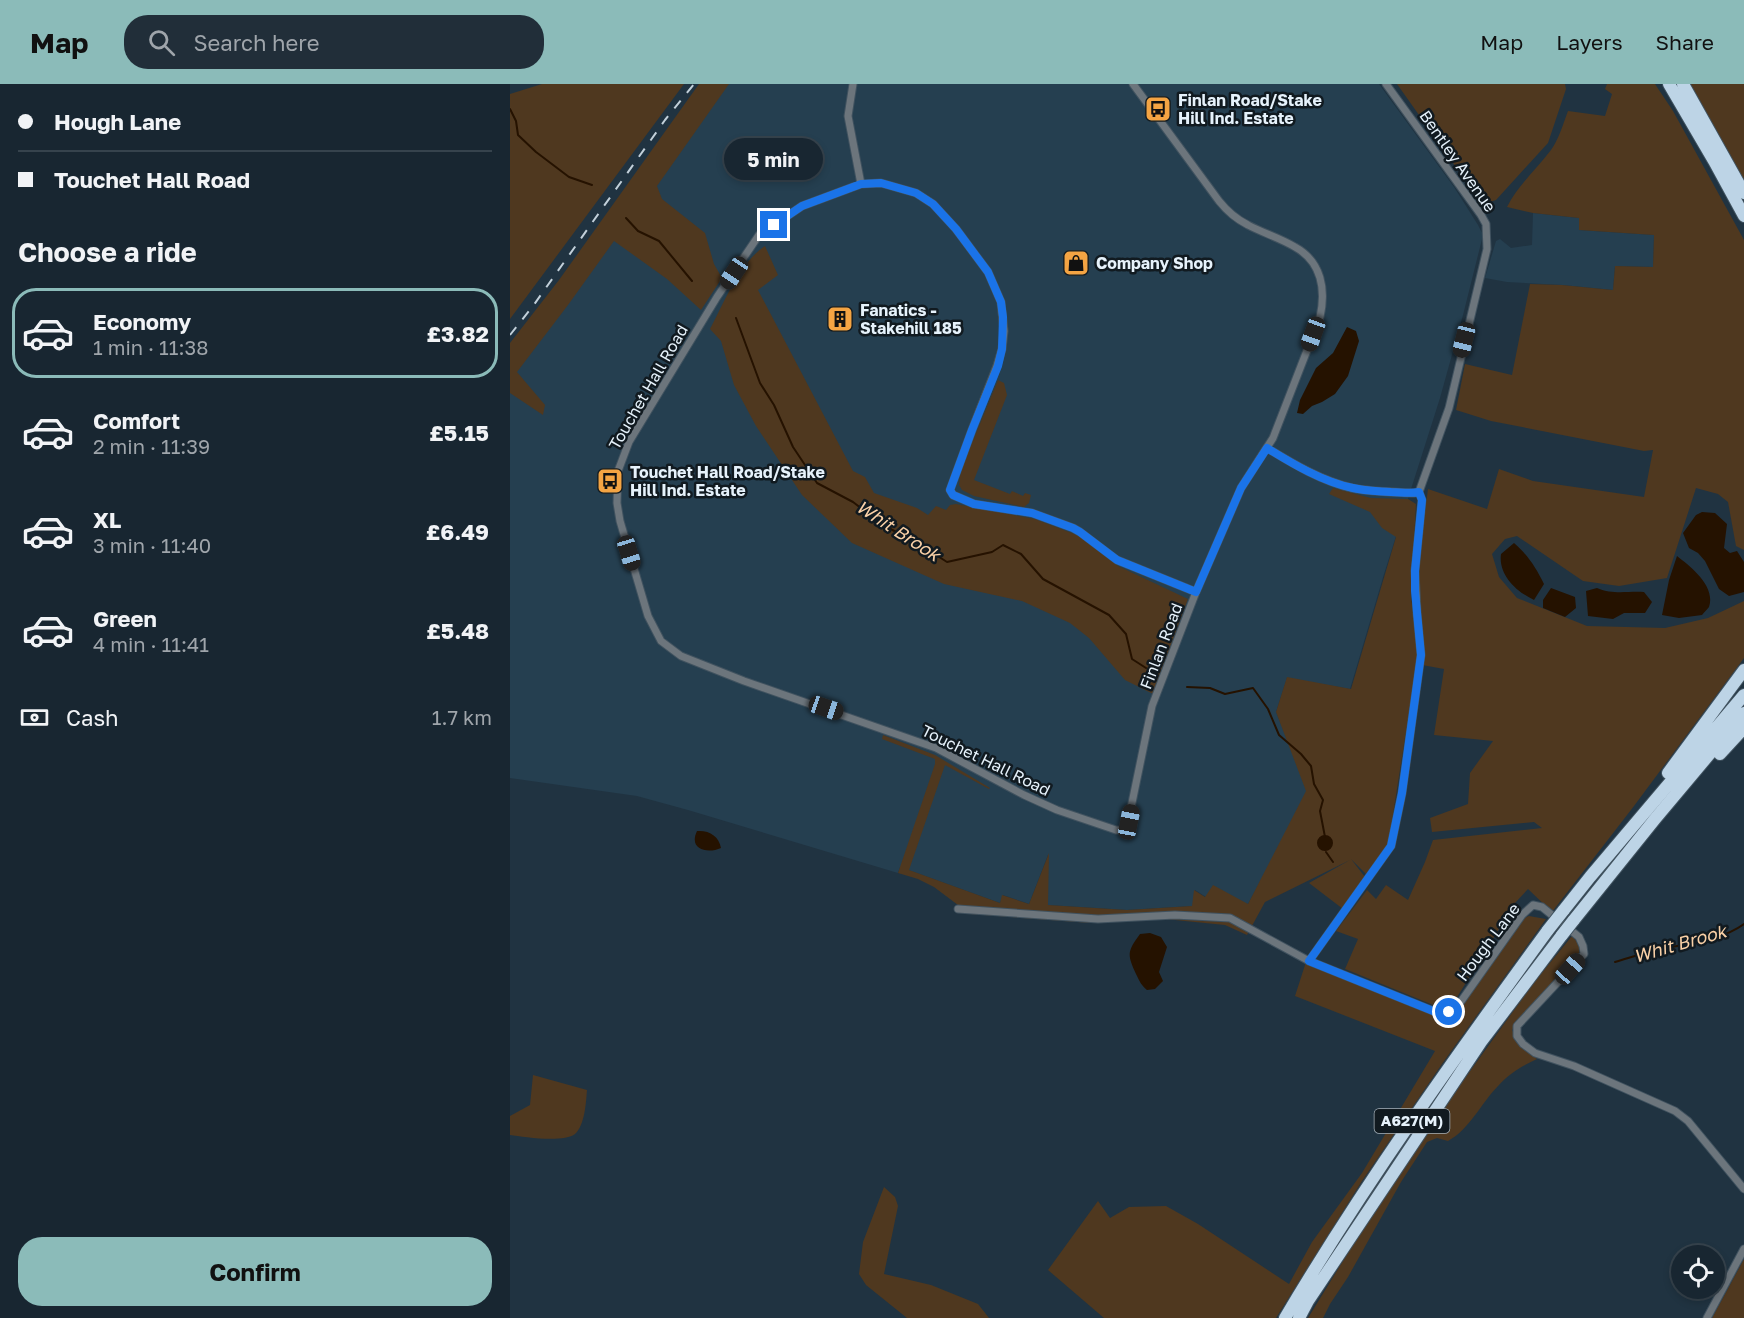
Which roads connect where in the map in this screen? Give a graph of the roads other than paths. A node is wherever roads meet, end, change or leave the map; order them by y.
1 (853, 84) edge
2 (1133, 84) edge
3 (1386, 84) edge
4 (1669, 84) edge
5 (1683, 84) edge
6 (861, 184) junction
7 (1744, 193) edge
8 (1744, 216) edge
9 (1267, 448) junction
10 (1419, 492) junction
11 (1196, 592) junction
12 (1744, 670) edge
13 (1744, 695) edge
14 (1744, 713) edge
15 (1744, 729) edge
16 (1124, 830) joint
17 (1618, 863) junction
18 (1590, 877) junction
19 (958, 909) dead end
20 (1309, 961) junction
21 (1744, 1189) edge
22 (1744, 1249) edge
23 (1285, 1318) edge
24 (1299, 1318) edge
25 (1707, 1318) edge

1 - 6 street
2 - 9 street, Finlan Road
3 - 10 street, Bentley Avenue
4 - 8 highway
5 - 7 highway
6 - 11 street, Touchet Hall Road
6 - 16 street, Touchet Hall Road
9 - 10 street
9 - 11 street, Finlan Road
10 - 20 street
11 - 16 street, Finlan Road
12 - 18 highway, A627(M)
13 - 18 highway, A627(M)
14 - 17 highway, A627(M)
15 - 17 highway, A627(M)
17 - 24 highway, A627(M), bridge
18 - 23 highway, A627(M), bridge
19 - 20 street
20 - 21 street, Hough Lane
22 - 25 street

